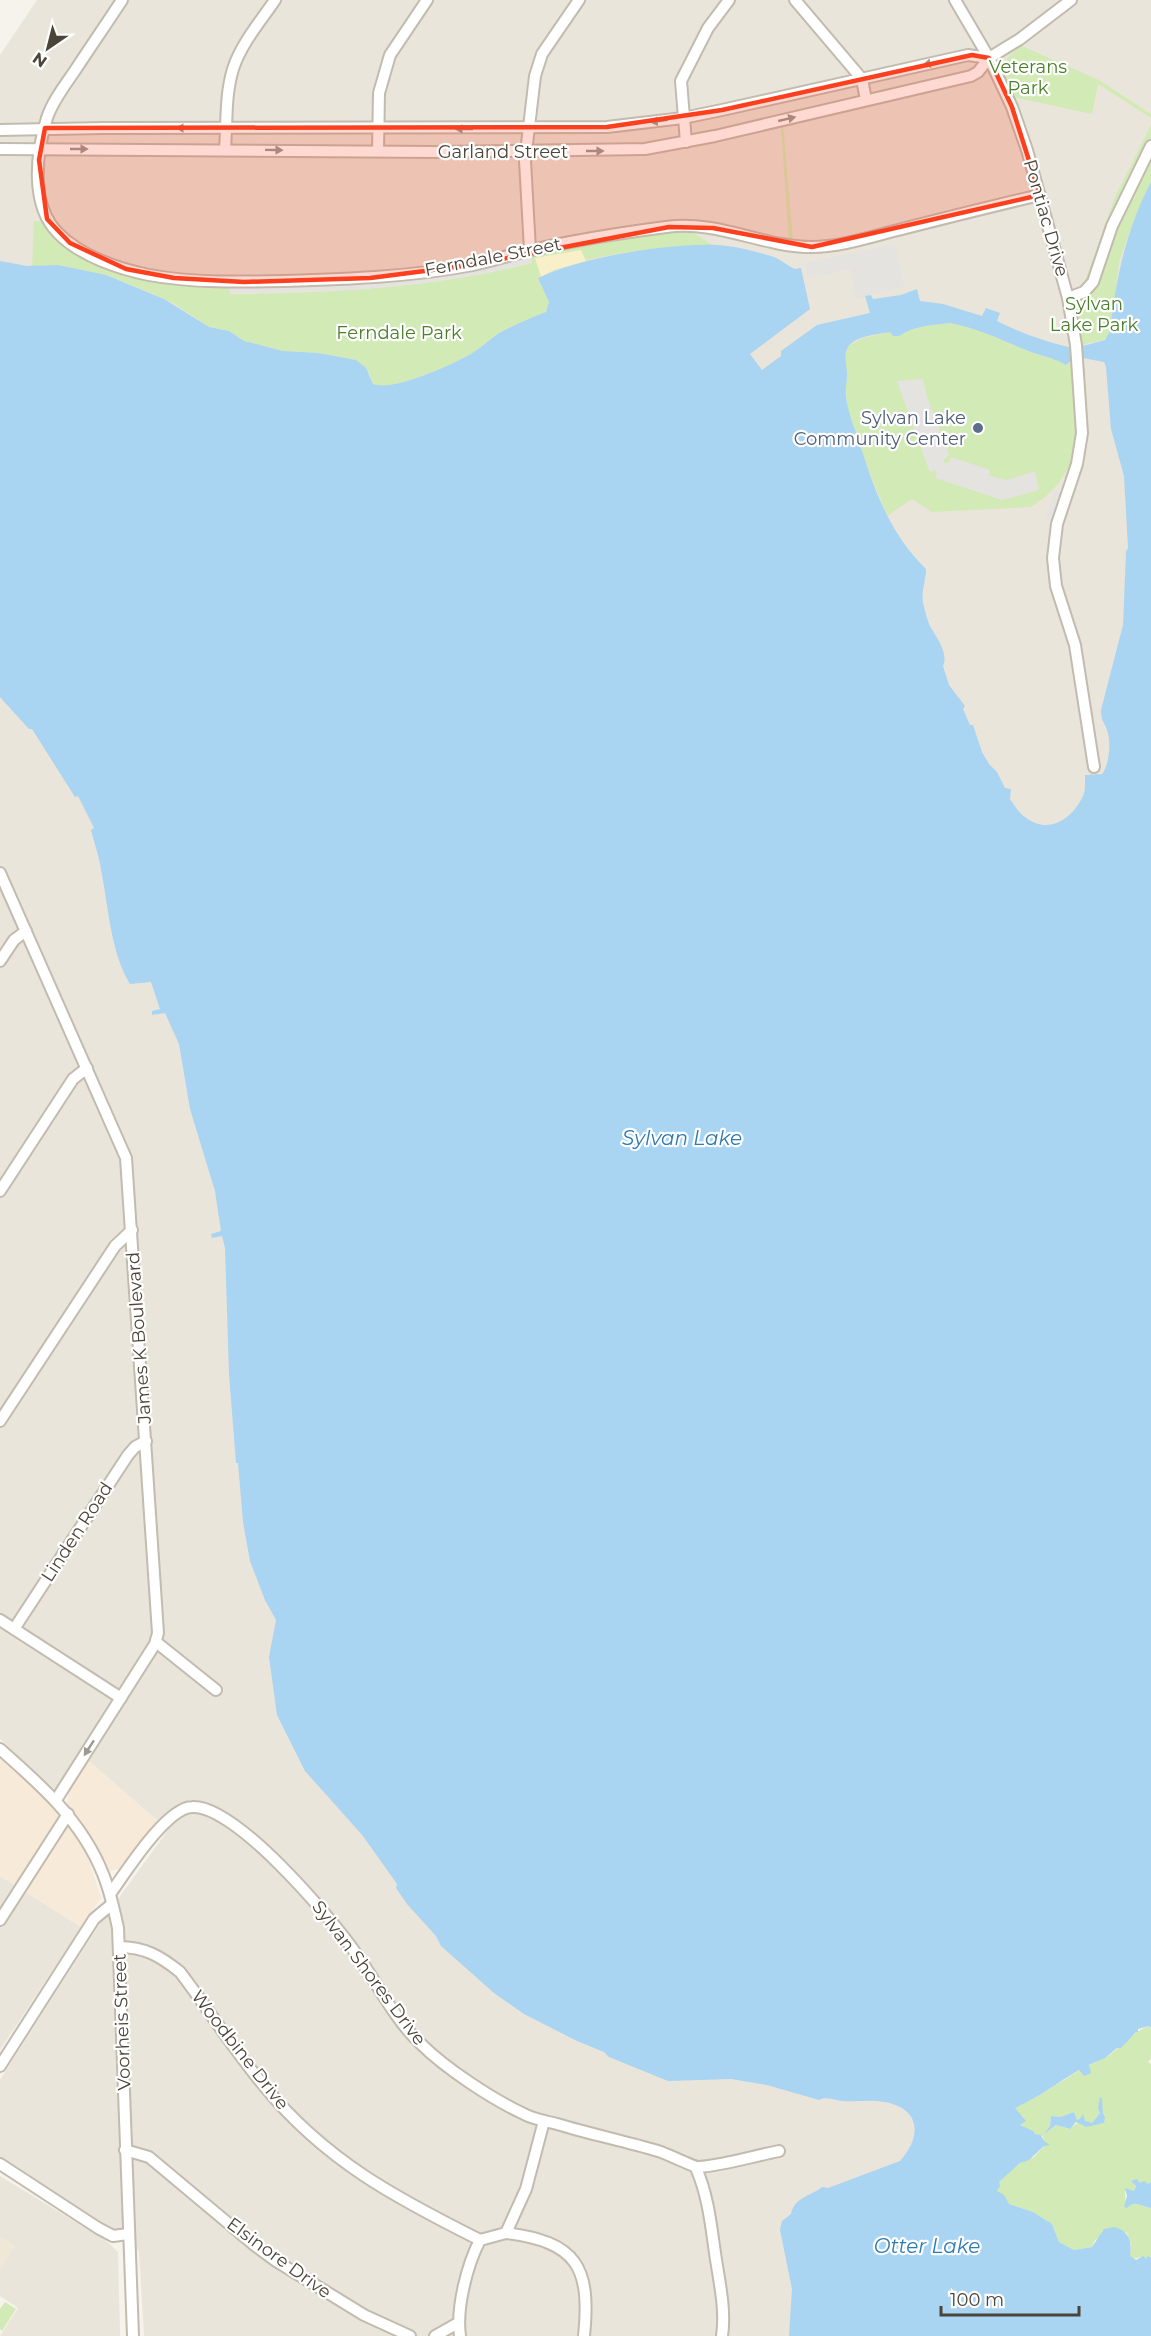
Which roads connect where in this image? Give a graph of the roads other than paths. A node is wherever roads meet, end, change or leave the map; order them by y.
1 (122, 0) edge
2 (275, 0) edge
3 (427, 0) edge
4 (579, 0) edge
5 (729, 0) edge
6 (795, 0) edge
7 (955, 0) edge
8 (1071, 0) edge
9 (989, 58) junction
10 (862, 79) junction
11 (866, 100) junction
12 (683, 118) junction
13 (45, 128) junction
14 (227, 128) junction
15 (379, 129) junction
16 (530, 129) junction
17 (0, 130) edge
18 (686, 142) junction
19 (1151, 146) edge
20 (0, 148) edge
21 (41, 148) junction
22 (225, 150) junction
23 (378, 151) junction
24 (527, 151) junction
25 (1040, 195) junction
26 (530, 250) junction
27 (1068, 298) junction
28 (1094, 767) dead end
29 (0, 873) edge
30 (26, 931) junction
31 (0, 961) edge
32 (87, 1068) junction
33 (0, 1191) edge
34 (132, 1230) junction
35 (0, 1421) edge
36 (146, 1441) junction
37 (0, 1620) edge
38 (14, 1629) junction
39 (156, 1642) junction
40 (216, 1690) dead end
41 (120, 1698) junction
42 (0, 1749) edge
43 (56, 1800) junction
44 (68, 1814) junction
45 (111, 1899) junction
46 (0, 1920) edge
47 (119, 1947) junction
48 (0, 2066) edge
49 (544, 2121) junction
50 (125, 2150) junction
51 (779, 2151) dead end
52 (0, 2164) edge
53 (696, 2168) junction
54 (506, 2233) junction
55 (128, 2234) junction
56 (480, 2240) junction
57 (458, 2323) junction
58 (133, 2336) edge
59 (410, 2336) edge
60 (435, 2336) edge
61 (460, 2336) edge
62 (584, 2336) edge
63 (722, 2336) edge

1 - 13 street, Ferndale Street
2 - 14 street
3 - 15 street
4 - 16 street
5 - 12 street
6 - 10 street
7 - 9 street, Pontiac Drive
8 - 9 street, Garland Street
9 -> 10 street, Garland Street
9 - 11 street, Garland Street
9 - 25 street, Pontiac Drive
10 - 11 street
10 - 12 street, Garland Street
18 -> 11 street, Garland Street
12 -> 16 street, Garland Street
12 - 18 street
14 -> 13 street, Garland Street
13 - 17 street, Garland Street
13 - 21 street, Ferndale Street
14 - 15 street, Garland Street
14 - 22 street
16 -> 15 street, Garland Street
15 - 23 street
16 - 24 street
24 -> 18 street, Garland Street
19 - 27 street
20 - 21 street, Garland Street
21 -> 22 street, Garland Street
21 - 26 street, Ferndale Street
22 -> 23 street, Garland Street
23 - 24 street, Garland Street
24 - 26 street
25 - 26 street, Ferndale Street
25 - 27 street, Pontiac Drive
27 - 28 street, Pontiac Drive
29 - 30 street, James K Boulevard
30 - 31 street
30 - 32 street, James K Boulevard
32 - 33 street
32 - 34 street, James K Boulevard
34 - 35 street
34 - 36 street, James K Boulevard
36 - 38 street, Linden Road
36 - 39 street, James K Boulevard
37 - 38 street
38 - 41 street
39 - 40 street
39 - 41 street
41 -> 43 street
42 - 43 street, Voorheis Street
43 - 44 street, Voorheis Street
44 - 45 street, Voorheis Street
44 - 46 street
45 - 47 street, Voorheis Street
45 - 48 street, Sylvan Shores Drive
45 - 49 street, Sylvan Shores Drive
47 - 50 street, Voorheis Street
47 - 56 street, Woodbine Drive
49 - 53 street, Sylvan Shores Drive
49 - 54 street
50 - 55 street, Voorheis Street
50 - 59 street, Elsinore Drive
51 - 53 street
52 - 55 street
53 - 63 street
54 - 56 street
54 - 62 street
55 - 58 street, Voorheis Street
56 - 57 street
57 - 60 street
57 - 61 street

